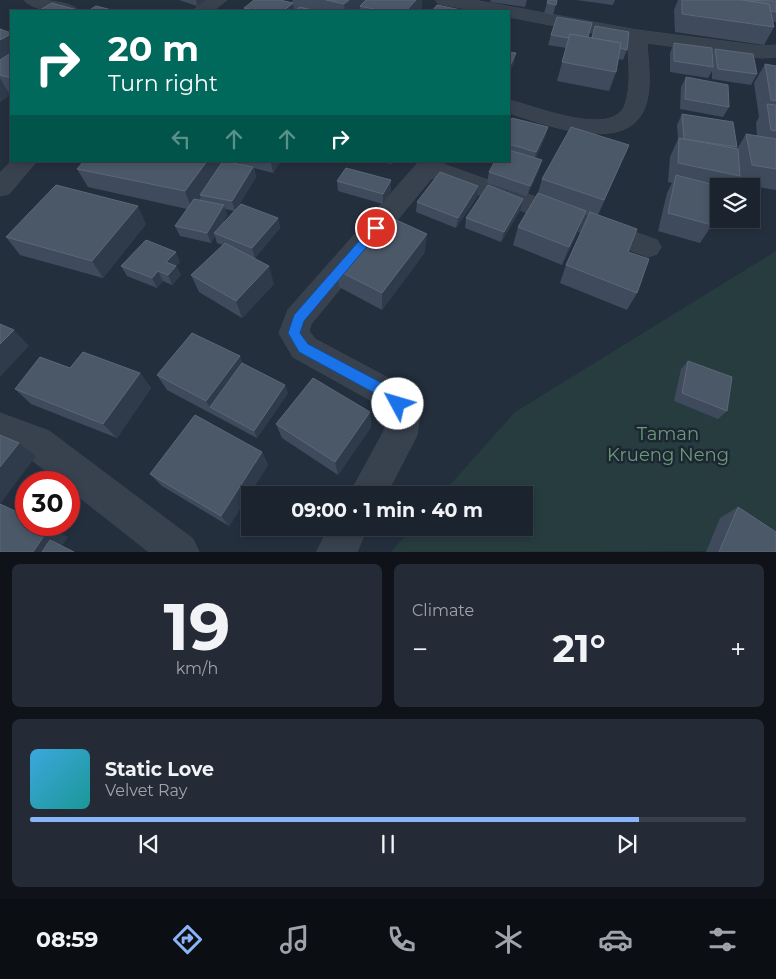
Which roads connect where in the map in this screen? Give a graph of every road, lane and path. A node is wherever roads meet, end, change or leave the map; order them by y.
1 (33, 0) edge
2 (218, 0) edge
3 (445, 0) edge
4 (67, 10) edge
5 (203, 10) edge
6 (497, 10) edge
7 (510, 13) edge
8 (637, 36) junction
9 (776, 51) edge
10 (510, 106) edge
11 (25, 162) edge
12 (431, 164) edge
13 (0, 188) edge
14 (648, 247) dead end
15 (0, 428) edge
16 (372, 486) edge
17 (345, 536) edge
18 (180, 552) edge
19 (336, 552) edge

1 - 4 street
2 - 5 street
3 - 6 street
7 - 8 street
8 - 9 street
8 - 10 street
11 - 13 street
12 - 14 street
12 - 16 street
15 - 18 street
17 - 19 street

